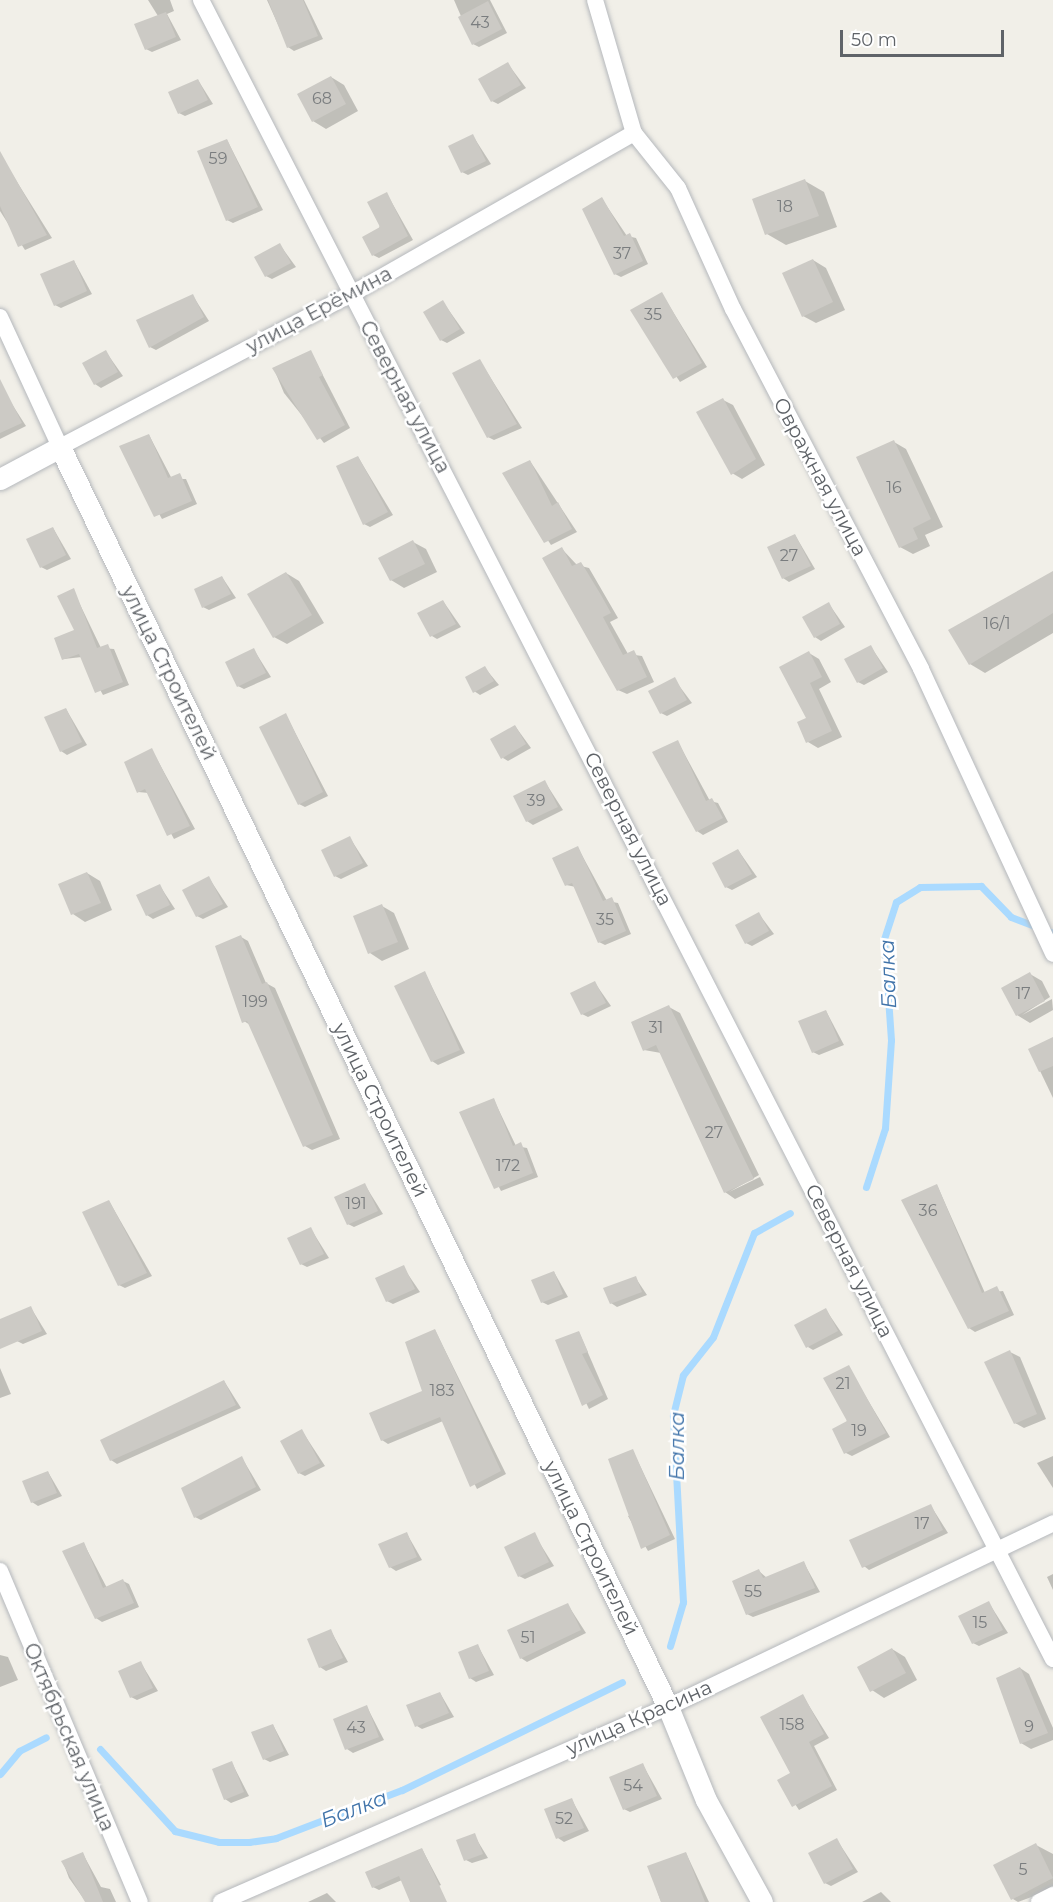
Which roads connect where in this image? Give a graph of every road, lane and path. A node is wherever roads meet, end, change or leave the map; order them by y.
1 (201, 0) edge
2 (595, 0) edge
3 (634, 133) junction
4 (350, 295) junction
5 (0, 317) edge
6 (60, 447) junction
7 (0, 479) edge
8 (1053, 954) edge
9 (1053, 1523) edge
10 (997, 1550) junction
11 (0, 1571) edge
12 (1053, 1659) edge
13 (668, 1707) junction
14 (1053, 1895) edge
15 (140, 1902) edge
16 (220, 1902) edge
17 (762, 1902) edge
18 (1039, 1902) edge

1 - 4 street, Северная улица
2 - 3 street, Овражная улица
3 - 4 street, улица Ерёмина
3 - 8 street, Овражная улица
4 - 6 street, улица Ерёмина
4 - 10 street, Северная улица
5 - 6 street, улица Строителей
6 - 7 street, улица Ерёмина
6 - 13 street, улица Строителей
9 - 10 street, улица Красина
10 - 12 street, Северная улица
10 - 13 street, улица Красина
11 - 15 street, Октябрьская улица
13 - 16 street, улица Красина
13 - 17 street, улица Строителей
14 - 18 street

